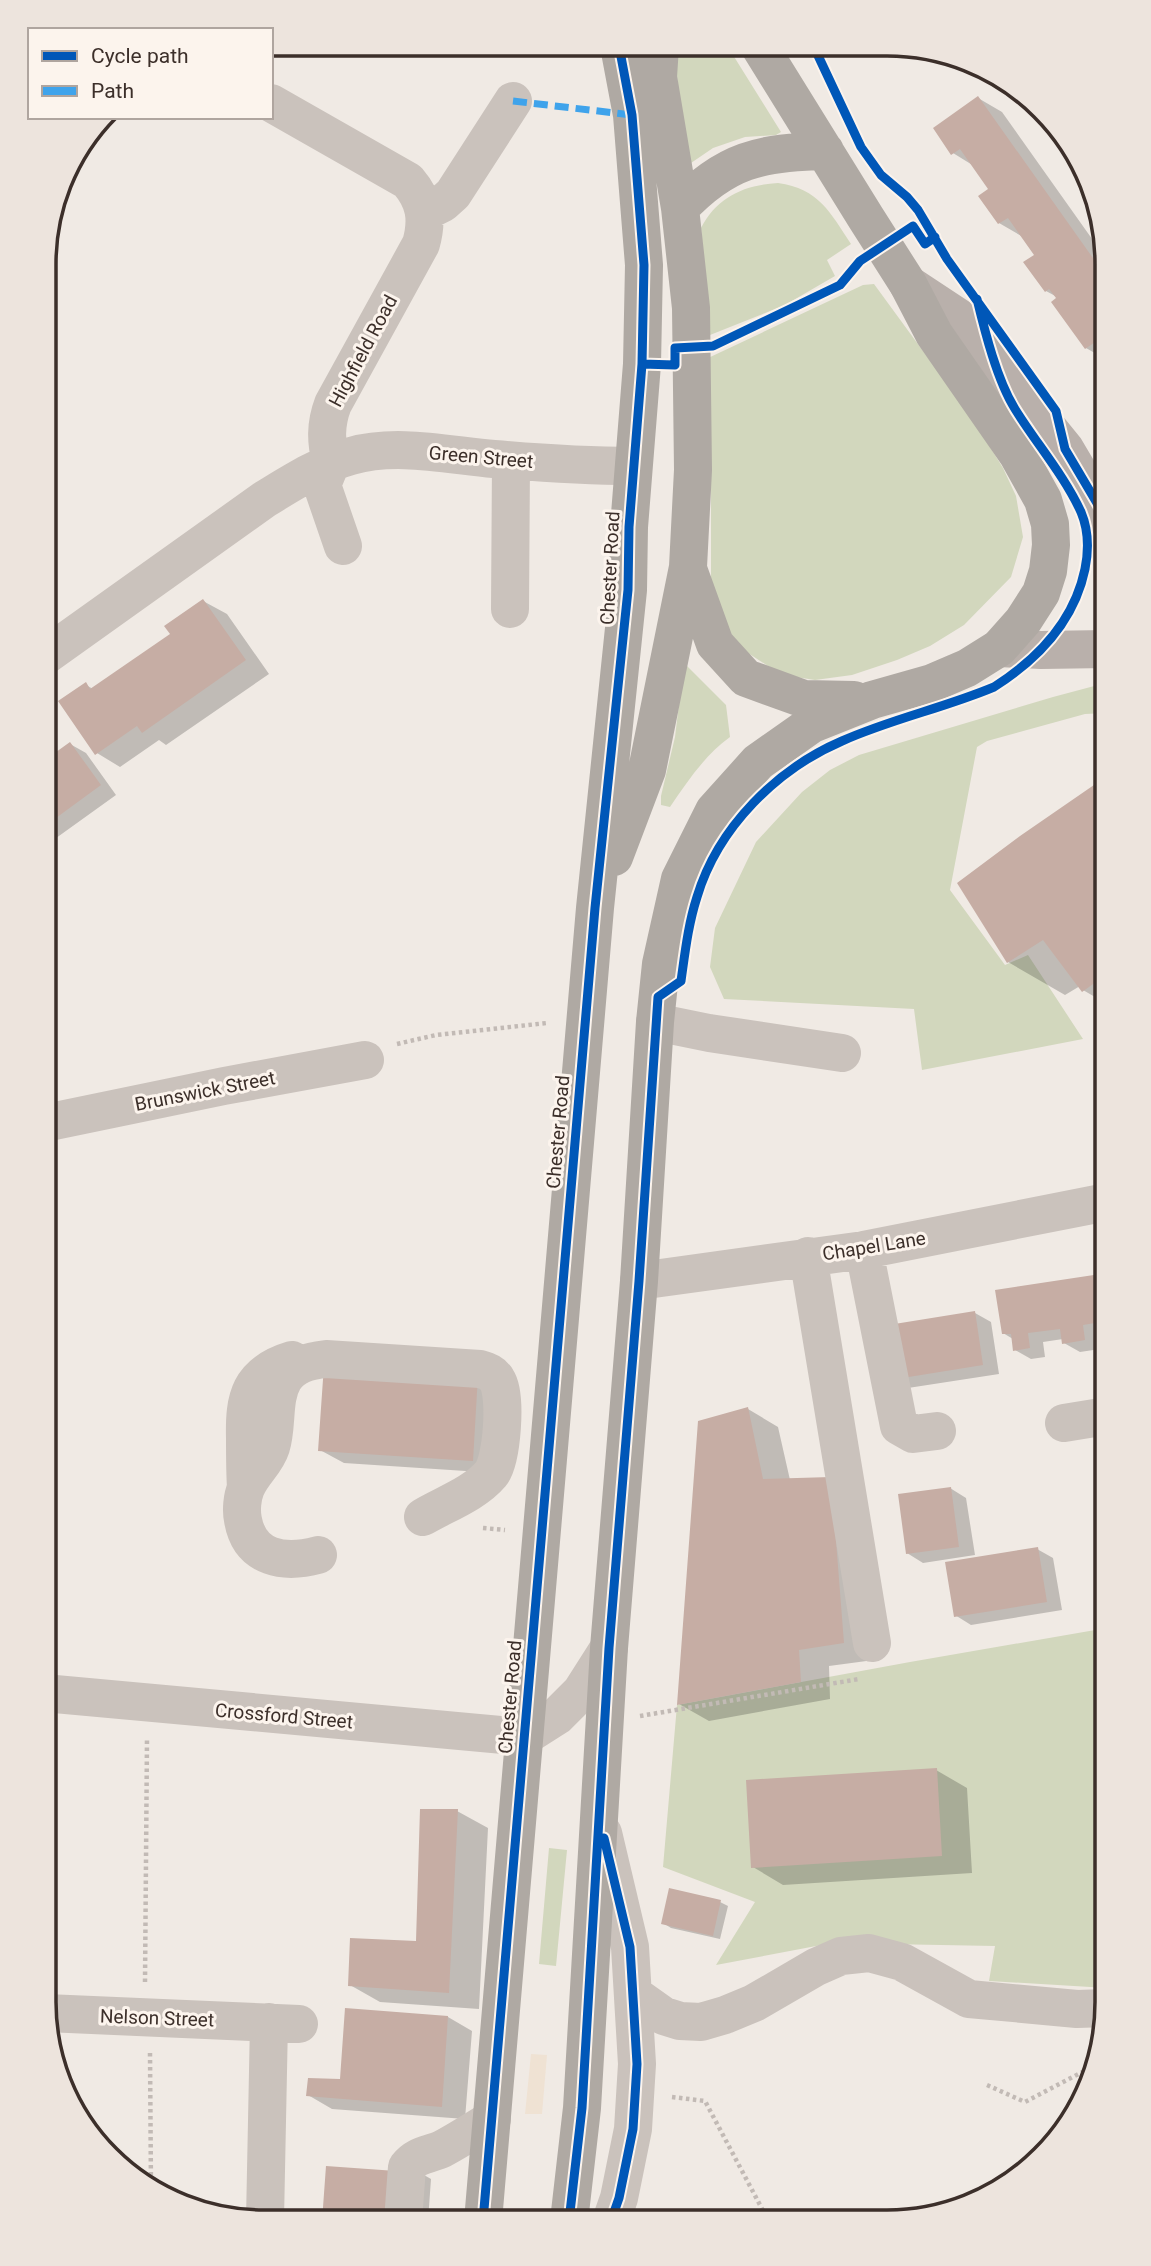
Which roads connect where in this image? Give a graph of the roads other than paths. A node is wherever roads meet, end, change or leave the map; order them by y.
1 (621, 56) edge
2 (654, 56) edge
3 (767, 56) edge
4 (513, 102) dead end
5 (273, 104) edge
6 (825, 151) junction
7 (680, 208) junction
8 (425, 212) junction
9 (908, 284) junction
10 (511, 461) junction
11 (331, 463) junction
12 (633, 466) junction
13 (1095, 500) edge
14 (342, 546) dead end
15 (688, 567) junction
16 (510, 608) dead end
17 (56, 648) edge
18 (999, 648) junction
19 (1095, 649) edge
20 (872, 700) junction
21 (595, 908) junction
22 (655, 1022) junction
23 (842, 1053) dead end
24 (365, 1060) road end
25 (56, 1121) edge
26 (1095, 1204) edge
27 (864, 1250) junction
28 (808, 1256) junction
29 (639, 1281) junction
30 (1095, 1418) edge
31 (1064, 1423) dead end
32 (937, 1431) dead end
33 (423, 1517) dead end
34 (318, 1555) dead end
35 (872, 1643) road end
36 (609, 1648) junction
37 (56, 1694) edge
38 (524, 1737) junction
39 (599, 1818) junction
40 (633, 1994) junction
41 (1095, 2008) edge
42 (56, 2013) edge
43 (492, 2119) junction
44 (266, 2210) edge
45 (405, 2210) edge
46 (484, 2210) edge
47 (570, 2210) edge
48 (615, 2210) edge

1 - 12 highway, Chester Road
2 - 7 highway, Chester Road
3 - 6 highway, Chester Road
4 - 8 street
5 - 8 street
6 - 7 highway
6 - 9 highway, Chester Road
7 - 15 highway, Chester Road
8 - 11 street, Highfield Road
9 - 13 main road
9 - 18 highway, Chester Road
10 - 11 street, Green Street
10 - 12 street, Green Street
10 - 16 street
11 - 14 street, Highfield Road
11 - 17 street
12 - 21 highway, Chester Road
15 - 20 highway, Chester Road
15 - 21 highway, Chester Road
18 - 19 main road
18 - 20 highway, Chester Road
20 - 22 highway, Chester Road
21 - 38 highway, Chester Road
22 - 23 street
22 - 29 highway, Chester Road
24 - 25 street, Brunswick Street
26 - 27 street, Chapel Lane
27 - 28 street, Chapel Lane
27 - 32 street
28 - 29 street, Chapel Lane
28 - 35 street
29 - 36 highway, Chester Road
30 - 31 street
33 - 34 street
36 - 38 street
36 - 39 highway, Chester Road
37 - 38 street, Crossford Street
38 - 43 highway, Chester Road
39 - 40 street
39 - 47 highway, Chester Road
40 - 41 street
40 - 48 street
42 - 44 street, Nelson Street
43 - 45 street
43 - 46 highway, Chester Road

